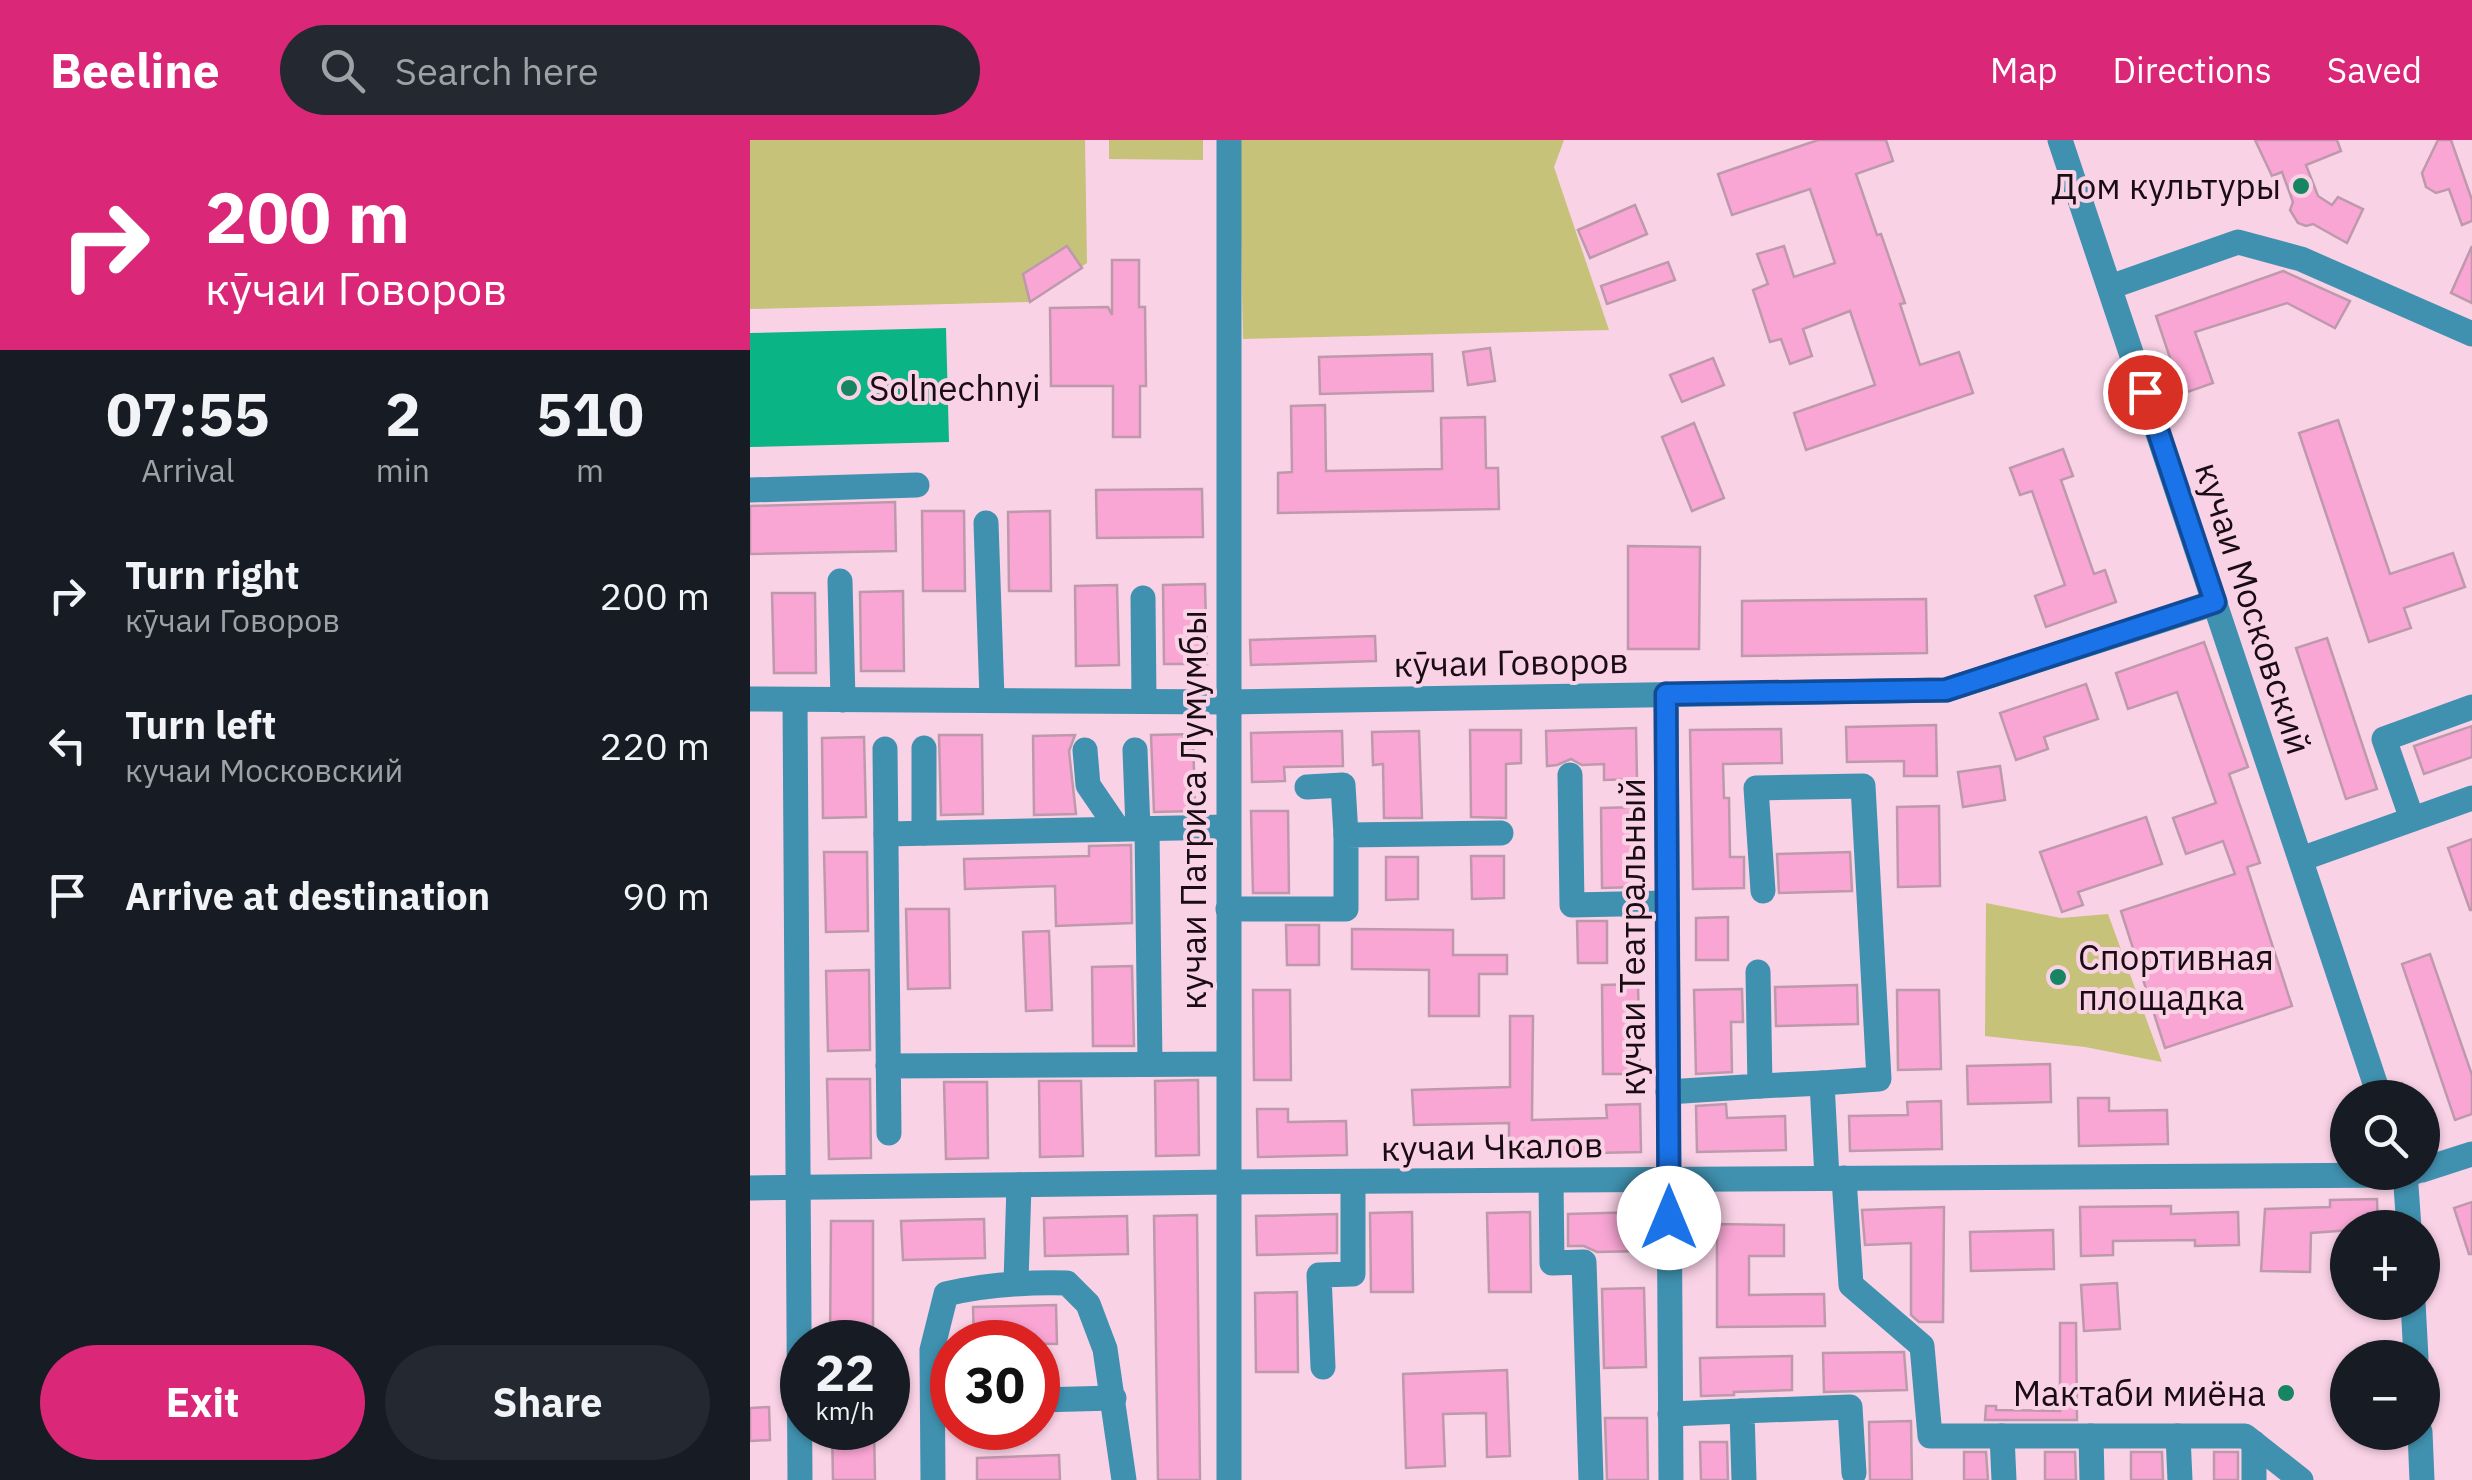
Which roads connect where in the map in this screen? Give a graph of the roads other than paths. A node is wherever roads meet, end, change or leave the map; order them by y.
1 (1228, 140) edge
2 (2060, 140) edge
3 (2110, 288) junction
4 (2472, 334) edge
5 (917, 485) dead end
6 (750, 490) edge
7 (986, 522) dead end
8 (840, 581) dead end
9 (1142, 598) dead end
10 (2215, 602) junction
11 (1666, 694) junction
12 (751, 696) edge
13 (992, 698) junction
14 (796, 700) junction
15 (844, 700) junction
16 (1144, 700) junction
17 (1228, 702) junction
18 (2472, 707) edge
19 (924, 748) dead end
20 (885, 750) dead end
21 (1085, 750) dead end
22 (1136, 750) dead end
23 (1570, 775) dead end
24 (1307, 787) dead end
25 (2472, 798) edge
26 (2412, 819) junction
27 (1228, 827) junction
28 (1135, 829) junction
29 (1501, 833) dead end
30 (886, 834) junction
31 (924, 834) junction
32 (1346, 835) junction
33 (2301, 859) junction
34 (1763, 891) dead end
35 (1667, 904) junction
36 (1228, 909) junction
37 (1758, 972) dead end
38 (1150, 1064) junction
39 (1227, 1064) junction
40 (888, 1066) junction
41 (2374, 1080) edge
42 (1822, 1083) junction
43 (1760, 1086) junction
44 (1668, 1092) junction
45 (889, 1134) dead end
46 (2472, 1154) edge
47 (2440, 1164) edge
48 (2330, 1174) edge
49 (1836, 1178) junction
50 (1668, 1179) junction
51 (1551, 1181) junction
52 (1230, 1182) junction
53 (1353, 1183) junction
54 (1019, 1185) junction
55 (751, 1186) edge
56 (796, 1189) junction
57 (1016, 1282) junction
58 (940, 1320) edge
59 (1323, 1367) dead end
60 (1114, 1398) junction
61 (1060, 1399) edge
62 (1742, 1412) junction
63 (1670, 1414) junction
64 (2002, 1436) junction
65 (2091, 1436) junction
66 (2178, 1436) junction
67 (2254, 1443) junction
68 (936, 1450) edge
69 (2421, 1450) edge
70 (1854, 1473) dead end
71 (800, 1480) edge
72 (933, 1480) edge
73 (1124, 1480) edge
74 (1229, 1480) edge
75 (1591, 1480) edge
76 (1671, 1480) edge
77 (1744, 1480) edge
78 (2004, 1480) edge
79 (2092, 1480) edge
80 (2180, 1480) edge
81 (2254, 1480) edge
82 (2301, 1480) edge
83 (2422, 1480) edge

1 - 17 street, кучаи Патриса Лумумбы
2 - 3 street, кучаи Московский
3 - 4 street
3 - 10 street, кучаи Московский
5 - 6 street
7 - 13 street
8 - 15 street
9 - 16 street
10 - 11 street, кӯчаи Говоров
10 - 33 street, кучаи Московский
11 - 17 street, кӯчаи Говоров
11 - 35 street, кучаи Театральный
12 - 14 street, кӯчаи Говоров
13 - 15 street, кӯчаи Говоров
13 - 16 street, кӯчаи Говоров
14 - 15 street, кӯчаи Говоров
14 - 56 street
16 - 17 street, кӯчаи Говоров
17 - 27 street, кучаи Патриса Лумумбы
18 - 26 street
19 - 31 street
20 - 30 street
21 - 28 street
22 - 28 street
23 - 35 street
24 - 32 street
25 - 26 street
26 - 33 street
27 - 28 street
27 - 36 street, кучаи Патриса Лумумбы
28 - 31 street
28 - 38 street
29 - 32 street
30 - 31 street
30 - 40 street
32 - 36 street
33 - 41 street, кучаи Московский
34 - 42 street
35 - 44 street, кучаи Театральный
36 - 39 street, кучаи Патриса Лумумбы
37 - 43 street
38 - 39 street
38 - 40 street
39 - 52 street, кучаи Патриса Лумумбы
40 - 45 street
42 - 43 street
42 - 49 street
43 - 44 street
44 - 50 street, кучаи Театральный
46 - 47 street, кучаи Чкалов
48 - 49 street, кучаи Чкалов
49 - 50 street, кучаи Чкалов
49 - 64 street
50 - 51 street, кучаи Чкалов
50 - 63 street, кучаи Театральный
51 - 53 street, кучаи Чкалов
51 - 75 street
52 - 53 street, кучаи Чкалов
52 - 54 street, кучаи Чкалов
52 - 74 street, кучаи Патриса Лумумбы
53 - 59 street
54 - 56 street, кучаи Чкалов
54 - 57 street
55 - 56 street, кучаи Чкалов
56 - 71 street
57 - 58 street
57 - 60 street
60 - 61 street
60 - 73 street
62 - 63 street
62 - 70 street
62 - 77 street
63 - 76 street, кучаи Театральный
64 - 65 street
64 - 78 street
65 - 66 street
65 - 79 street
66 - 67 street
66 - 80 street
67 - 81 street
67 - 82 street
68 - 72 street
69 - 83 street

